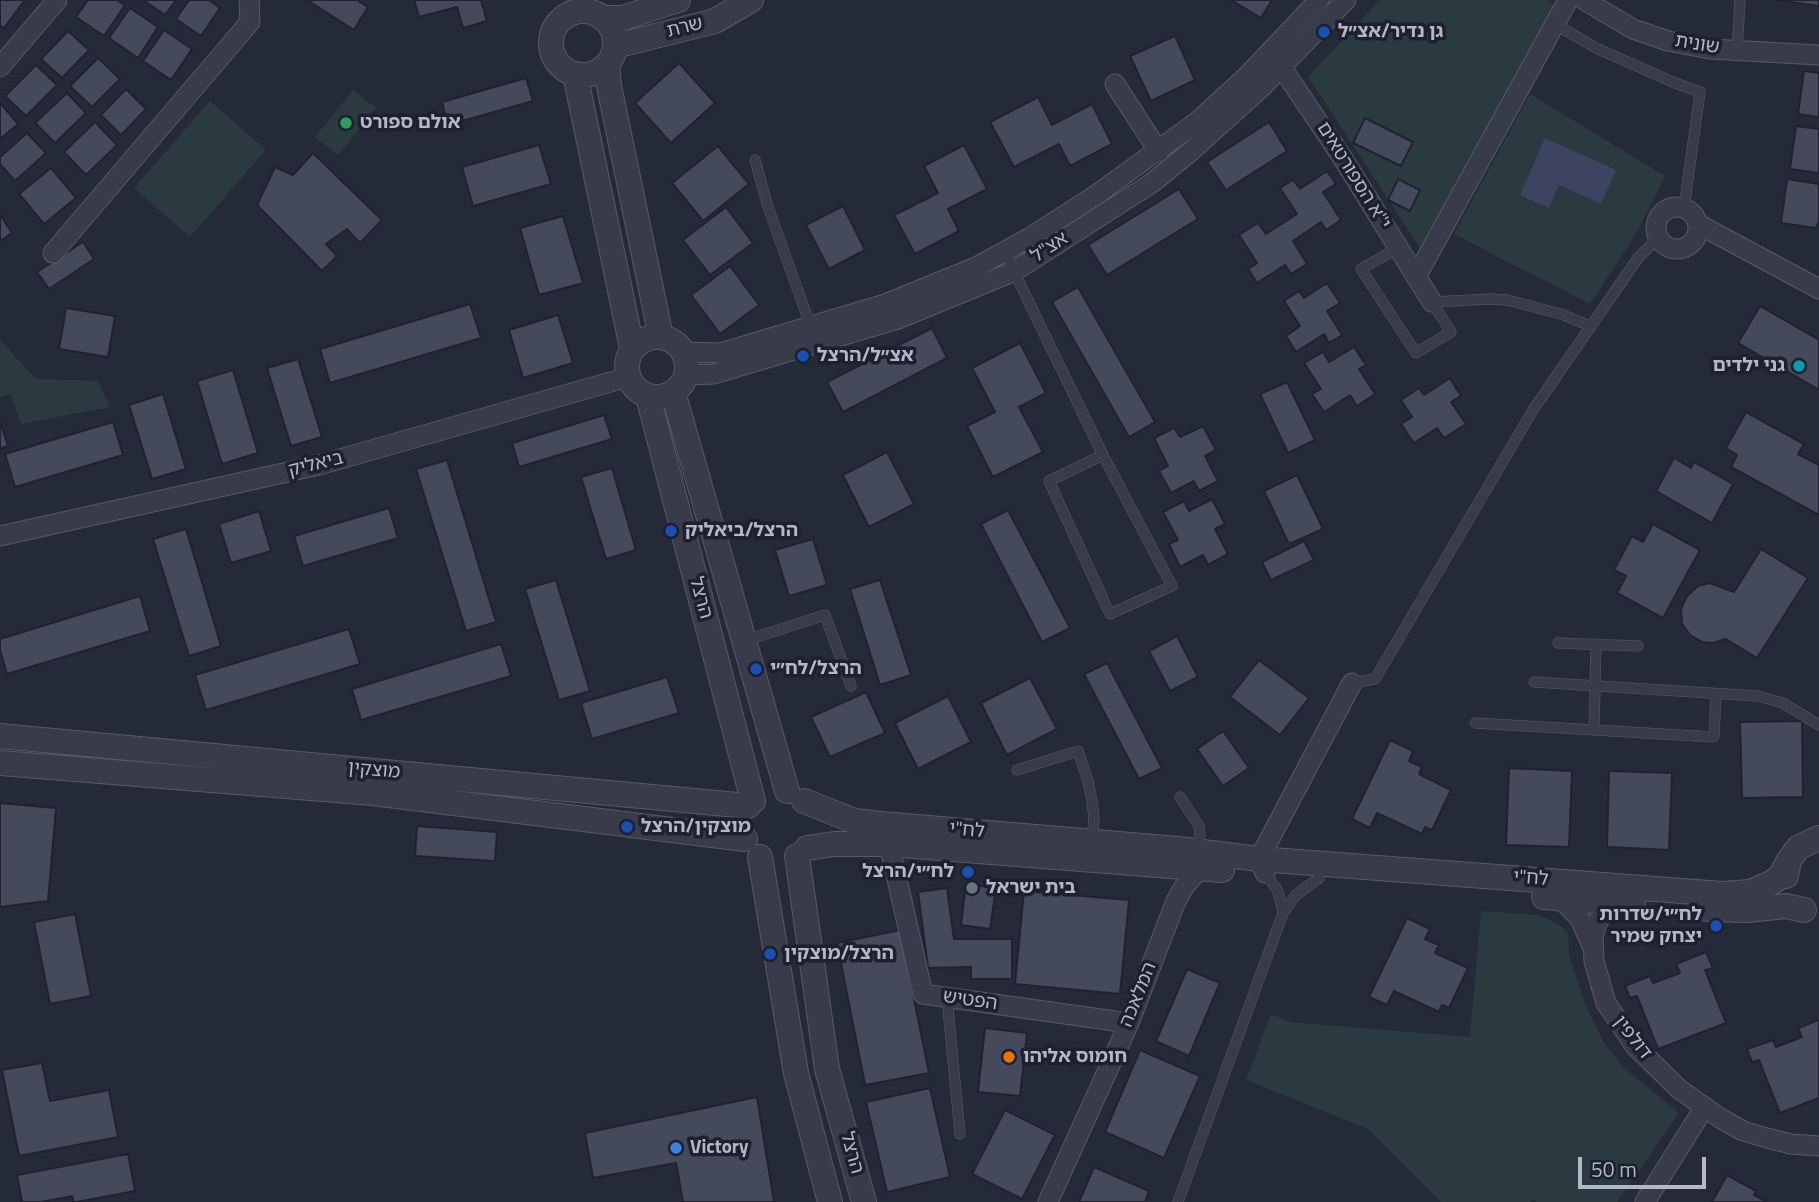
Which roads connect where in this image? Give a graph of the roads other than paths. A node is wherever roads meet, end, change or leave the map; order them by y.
1 (57, 0) edge
2 (249, 0) edge
3 (678, 0) edge
4 (751, 0) edge
5 (1318, 0) edge
6 (1346, 0) edge
7 (1568, 0) edge
8 (1584, 0) edge
9 (1740, 0) edge
10 (586, 10) edge
11 (557, 12) edge
12 (1555, 24) junction
13 (1737, 51) junction
14 (611, 55) junction
15 (1819, 55) edge
16 (1276, 59) junction
17 (0, 67) edge
18 (575, 74) junction
19 (1115, 84) dead end
20 (1159, 152) junction
21 (755, 160) dead end
22 (1684, 208) junction
23 (1698, 225) junction
24 (1658, 238) junction
25 (1398, 248) junction
26 (1004, 251) junction
27 (53, 253) dead end
28 (1014, 271) junction
29 (1416, 278) junction
30 (1819, 289) edge
31 (1432, 303) junction
32 (1590, 326) junction
33 (811, 327) junction
34 (661, 337) junction
35 (632, 348) junction
36 (681, 373) junction
37 (628, 377) junction
38 (648, 396) junction
39 (1103, 455) junction
40 (0, 536) edge
41 (744, 641) junction
42 (1558, 643) dead end
43 (1596, 644) junction
44 (1638, 646) dead end
45 (1534, 682) dead end
46 (1352, 683) joint
47 (851, 686) dead end
48 (1595, 686) junction
49 (1716, 694) junction
50 (1475, 723) dead end
51 (1819, 725) edge
52 (1594, 730) junction
53 (0, 736) edge
54 (0, 763) edge
55 (1017, 770) dead end
56 (795, 796) junction
57 (1180, 797) dead end
58 (751, 803) junction
59 (1819, 838) edge
60 (1092, 841) junction
61 (888, 844) junction
62 (753, 848) junction
63 (802, 852) junction
64 (1198, 860) junction
65 (1789, 860) junction
66 (1153, 864) junction
67 (1262, 866) junction
68 (1319, 878) junction
69 (1561, 899) junction
70 (1176, 901) junction
71 (1612, 903) junction
72 (1283, 912) junction
73 (1815, 915) edge
74 (1592, 947) junction
75 (947, 998) junction
76 (1129, 1023) junction
77 (1704, 1108) junction
78 (960, 1134) dead end
79 (1819, 1146) edge
80 (830, 1202) edge
81 (864, 1202) edge
82 (1048, 1202) edge
83 (1178, 1202) edge
84 (1645, 1202) edge

1 - 17 street
2 - 27 street
3 - 10 street, שרת
4 - 14 street, שרת
5 - 16 street, אצ"ל
6 - 16 street, אצ"ל
7 - 12 street
8 - 13 street, שונית
9 - 13 lane
10 - 11 street
10 - 14 street
11 - 18 street
12 - 22 lane
12 - 29 street
13 - 15 street, שונית
14 - 18 street
14 - 34 street
16 - 20 street, אצ"ל
16 - 25 street, י''א הספורטאים
16 - 28 street, אצ"ל
18 - 35 street
19 - 20 street
20 - 26 street, אצ"ל
21 - 33 lane
22 - 23 street
22 - 24 street
23 - 24 street
23 - 30 street
24 - 32 lane
25 - 29 street, י''א הספורטאים
25 - 31 lane
26 - 28 lane
26 - 33 street, אצ"ל
28 - 36 street, אצ"ל
28 - 39 lane
29 - 31 street, י''א הספורטאים
31 - 32 lane
32 - 46 lane
33 - 36 street, אצ"ל
34 - 35 street
34 - 36 street
35 - 37 street
36 - 38 street
36 - 41 street, הרצל
37 - 38 street
37 - 40 street, ביאליק
38 - 58 street, הרצל
39 - 39 lane
41 - 47 lane
41 - 56 street, הרצל
42 - 43 lane
43 - 44 lane
43 - 48 lane
45 - 48 lane
46 - 67 street
48 - 49 lane
48 - 52 lane
49 - 51 lane
49 - 52 lane
50 - 52 lane
53 - 58 street, מוצקין
54 - 62 street, מוצקין
55 - 60 lane
56 - 58 street
56 - 60 street, לח"י
56 - 63 street
57 - 64 lane
58 - 62 street
59 - 65 street, לח"י
60 - 64 street, לח"י
61 - 63 street, לח"י
61 - 66 street, לח"י
61 - 75 street, הפטיש
62 - 63 street
62 - 80 street, הרצל
63 - 81 street, הרצל
64 - 66 street, לח"י
64 - 67 street, לח"י
64 - 70 street, המלאכה
65 - 67 street, לח"י
65 - 73 street
66 - 70 street
67 - 68 street, לח"י
67 - 72 lane
68 - 69 street, לח"י
68 - 72 lane
69 - 71 street, לח"י
69 - 74 street
70 - 76 street, המלאכה
71 - 73 street, לח"י
71 - 74 street
72 - 83 lane
74 - 77 street, דולפין
75 - 76 street, הפטיש
75 - 78 lane
76 - 82 street, המלאכה
77 - 79 street, דולפין
77 - 84 street

